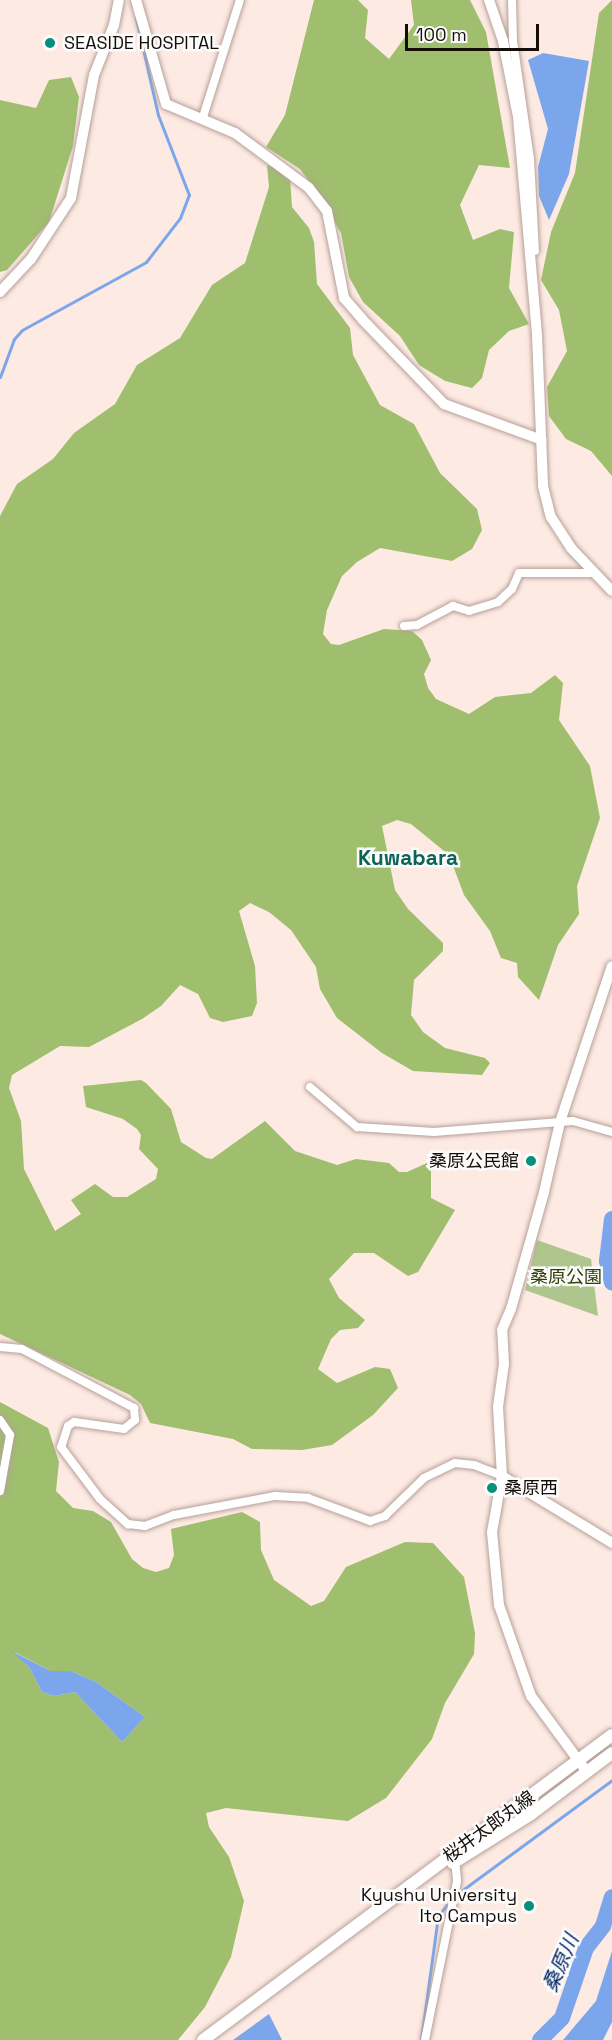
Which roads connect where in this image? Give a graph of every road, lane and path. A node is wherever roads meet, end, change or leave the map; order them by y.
1 (119, 0) edge
2 (136, 0) edge
3 (240, 0) edge
4 (489, 0) edge
5 (512, 0) edge
6 (203, 117) junction
7 (0, 292) edge
8 (536, 311) junction
9 (542, 440) junction
10 (594, 573) junction
11 (612, 591) edge
12 (404, 626) dead end
13 (612, 966) edge
14 (310, 1087) dead end
15 (560, 1122) junction
16 (612, 1132) edge
17 (0, 1347) edge
18 (0, 1420) edge
19 (502, 1476) junction
20 (0, 1491) edge
21 (612, 1543) edge
22 (612, 1735) edge
23 (612, 1753) edge
24 (578, 1761) junction
25 (587, 1772) junction
26 (455, 1857) junction
27 (203, 2040) edge
28 (425, 2040) edge

1 - 7 street
2 - 6 street
3 - 6 street
4 - 8 street
5 - 8 street
6 - 9 street
8 - 9 street
9 - 10 street
10 - 11 street
10 - 12 street
13 - 15 street
14 - 15 street
15 - 16 street
15 - 19 street
17 - 19 street
18 - 20 street
19 - 21 street
19 - 24 street
22 - 24 main road, 桜井太郎丸線
23 - 25 main road, 桜井太郎丸線
24 - 25 street
24 - 26 main road, 桜井太郎丸線
25 - 26 main road, 桜井太郎丸線
26 - 27 main road, 桜井太郎丸線
26 - 28 street

